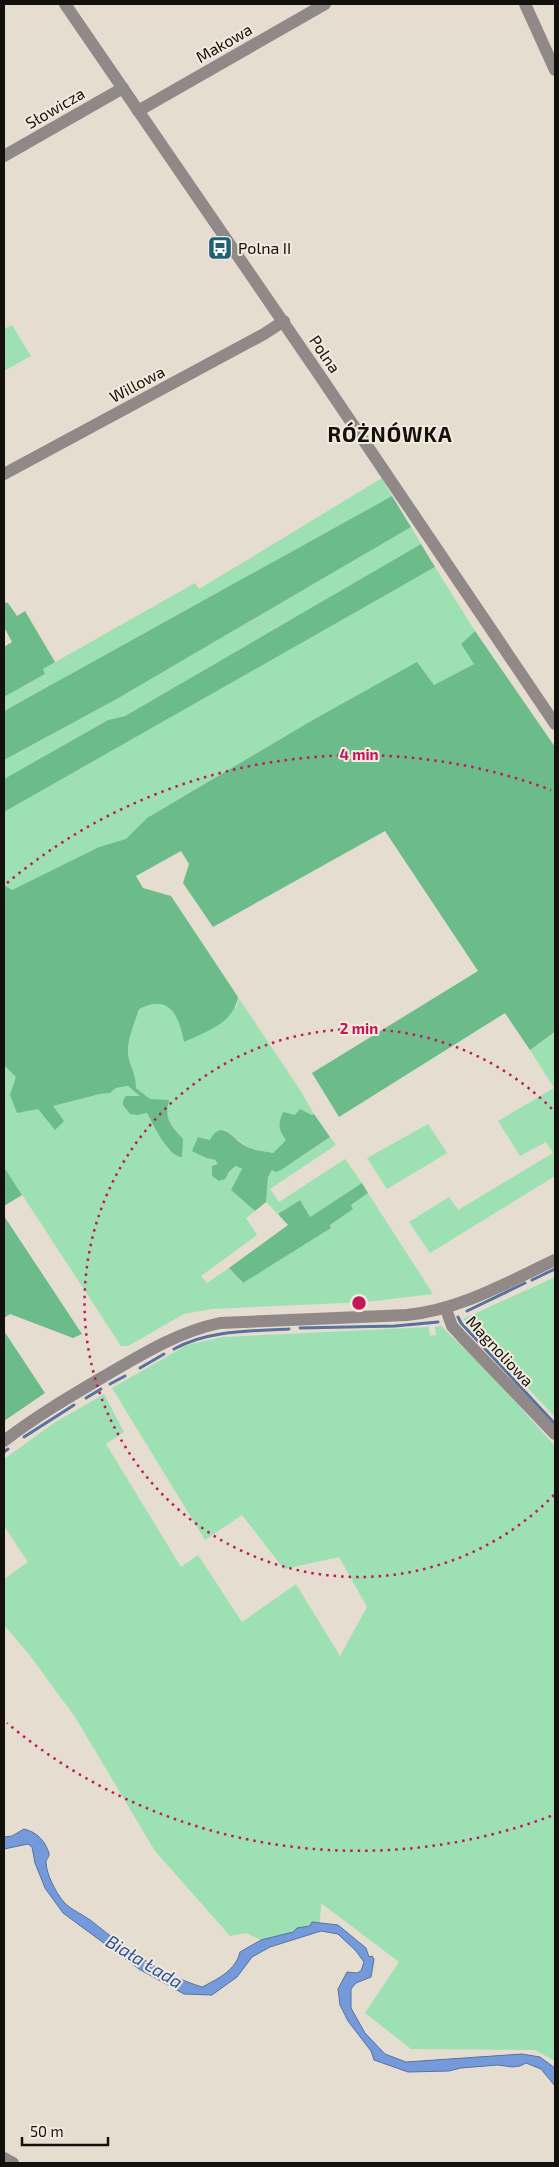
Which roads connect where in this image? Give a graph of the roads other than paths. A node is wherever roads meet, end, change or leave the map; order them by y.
1 (65, 4) edge
2 (325, 4) edge
3 (526, 4) edge
4 (555, 70) edge
5 (123, 88) junction
6 (138, 111) junction
7 (4, 156) edge
8 (284, 321) junction
9 (4, 474) edge
10 (555, 724) edge
11 (555, 1260) edge
12 (446, 1309) junction
13 (555, 1434) edge
14 (4, 1441) edge
15 (4, 2158) edge
16 (13, 2163) edge

1 - 5 street, Polna
2 - 6 street, Makowa
3 - 4 street
5 - 6 street, Polna
5 - 7 street, Słowicza
6 - 8 street, Polna
8 - 9 street, Willowa
8 - 10 street, Polna
11 - 12 street
12 - 13 street, Magnoliowa
12 - 14 street
15 - 16 street

